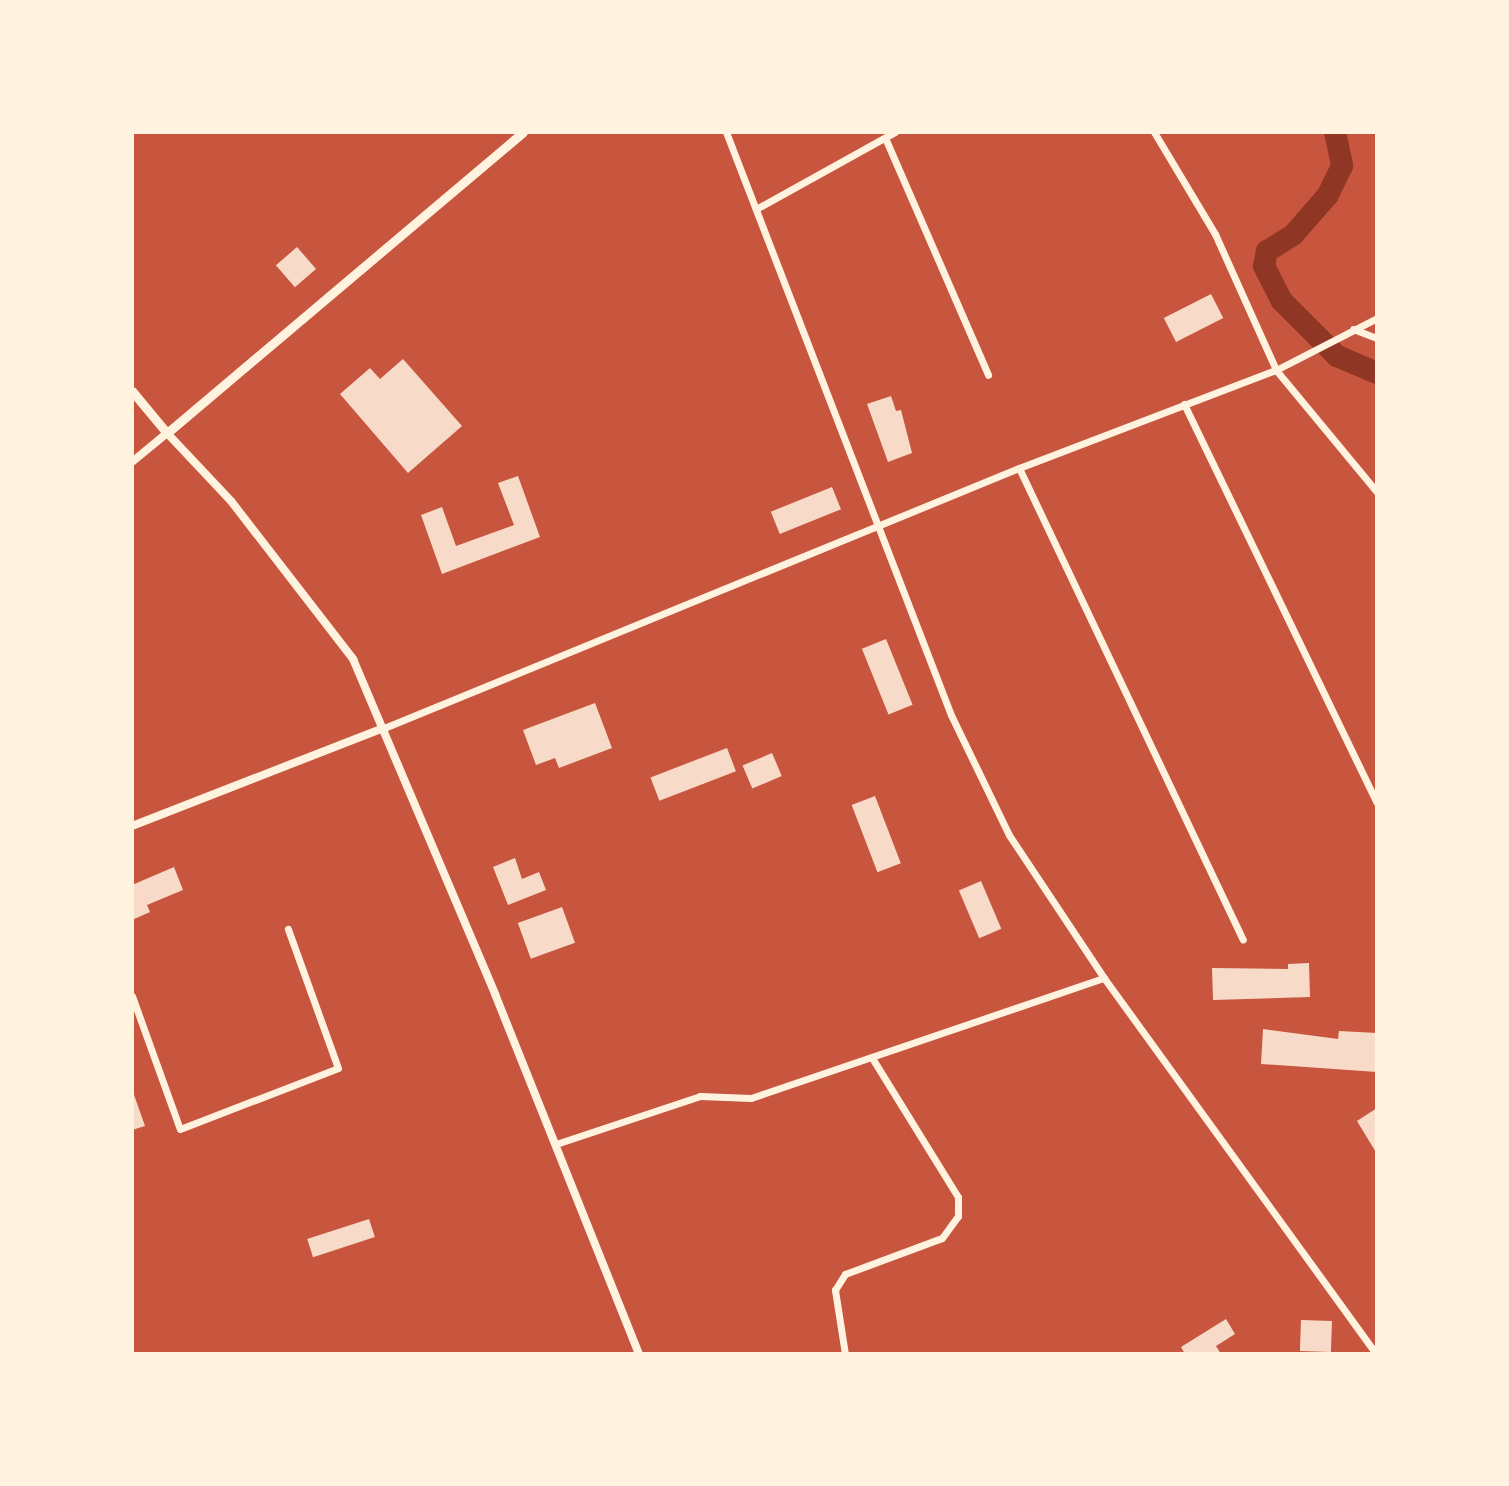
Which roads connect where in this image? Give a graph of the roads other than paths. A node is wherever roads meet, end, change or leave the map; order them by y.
1 (523, 132) edge
2 (726, 132) edge
3 (895, 132) edge
4 (1154, 132) edge
5 (886, 140) junction
6 (756, 209) junction
7 (1377, 318) edge
8 (1353, 329) junction
9 (1377, 338) edge
10 (1276, 370) junction
11 (988, 375) dead end
12 (132, 391) edge
13 (1184, 404) junction
14 (167, 433) junction
15 (132, 462) edge
16 (1019, 468) junction
17 (1377, 492) edge
18 (876, 526) junction
19 (384, 728) junction
20 (1377, 803) edge
21 (132, 826) edge
22 (288, 929) dead end
23 (1243, 940) dead end
24 (1104, 978) junction
25 (132, 996) edge
26 (872, 1058) junction
27 (556, 1144) junction
28 (639, 1354) edge
29 (845, 1354) edge
30 (1376, 1354) edge

1 - 14 main road
2 - 6 street
3 - 5 street
4 - 10 street
5 - 6 street
5 - 11 street
6 - 18 street
7 - 8 street
8 - 9 street
8 - 10 street
10 - 13 street
10 - 17 street
12 - 14 main road
13 - 16 street
13 - 20 street
14 - 15 street
14 - 19 street
16 - 18 street
16 - 23 street
18 - 19 street
18 - 24 street
19 - 21 street
19 - 27 street
22 - 25 street
24 - 26 street
24 - 30 street
26 - 27 street
26 - 29 street
27 - 28 street

